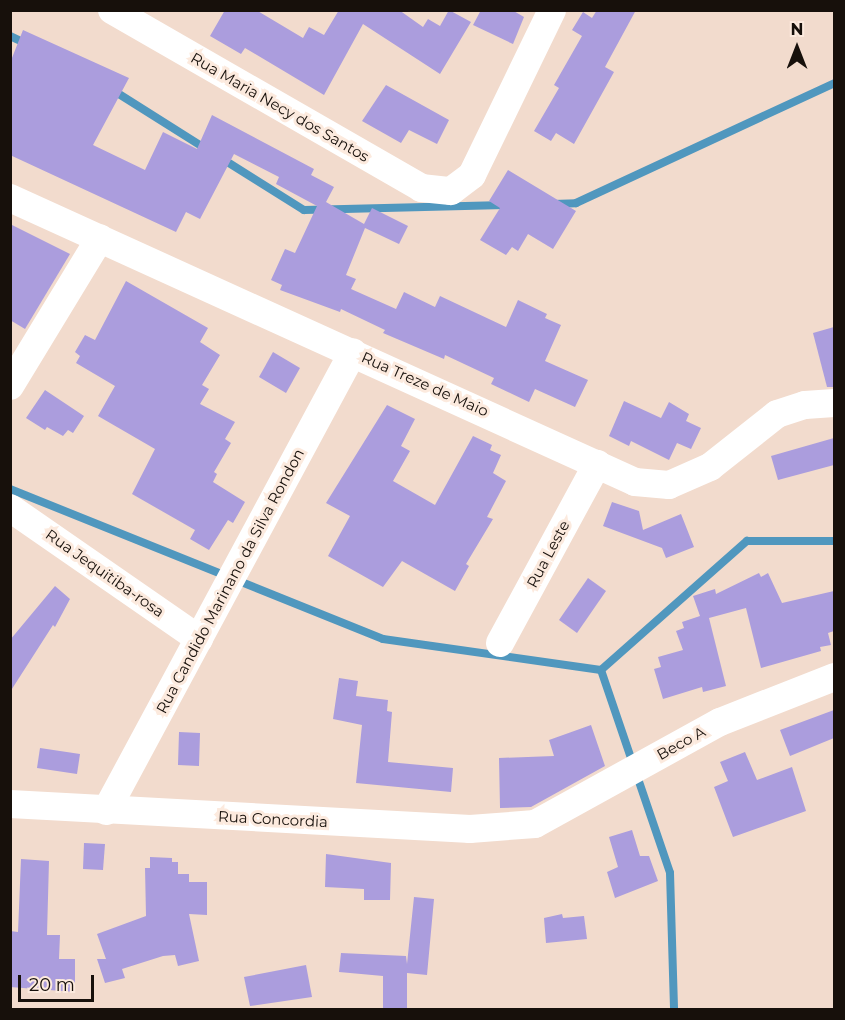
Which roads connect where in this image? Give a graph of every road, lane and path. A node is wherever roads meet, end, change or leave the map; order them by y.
1 (112, 10) edge
2 (552, 10) edge
3 (10, 198) edge
4 (100, 238) junction
5 (353, 352) junction
6 (10, 386) edge
7 (834, 403) edge
8 (597, 464) junction
9 (10, 508) edge
10 (199, 639) junction
11 (500, 643) dead end
12 (834, 677) edge
13 (10, 804) edge
14 (106, 811) junction
15 (535, 824) joint

1 - 2 street, Rua Maria Necy dos Santos
3 - 4 street, Rua Treze de Maio
4 - 5 street, Rua Treze de Maio
4 - 6 street
5 - 8 street, Rua Treze de Maio
5 - 10 street, Rua Candido Marinano da Silva Rondon
7 - 8 street, Rua Treze de Maio
8 - 11 street, Rua Leste
9 - 10 street, Rua Jequitiba-rosa
10 - 14 street, Rua Candido Marinano da Silva Rondon
12 - 15 street, Beco A
13 - 14 street, Rua Concordia
14 - 15 street, Rua Concordia

